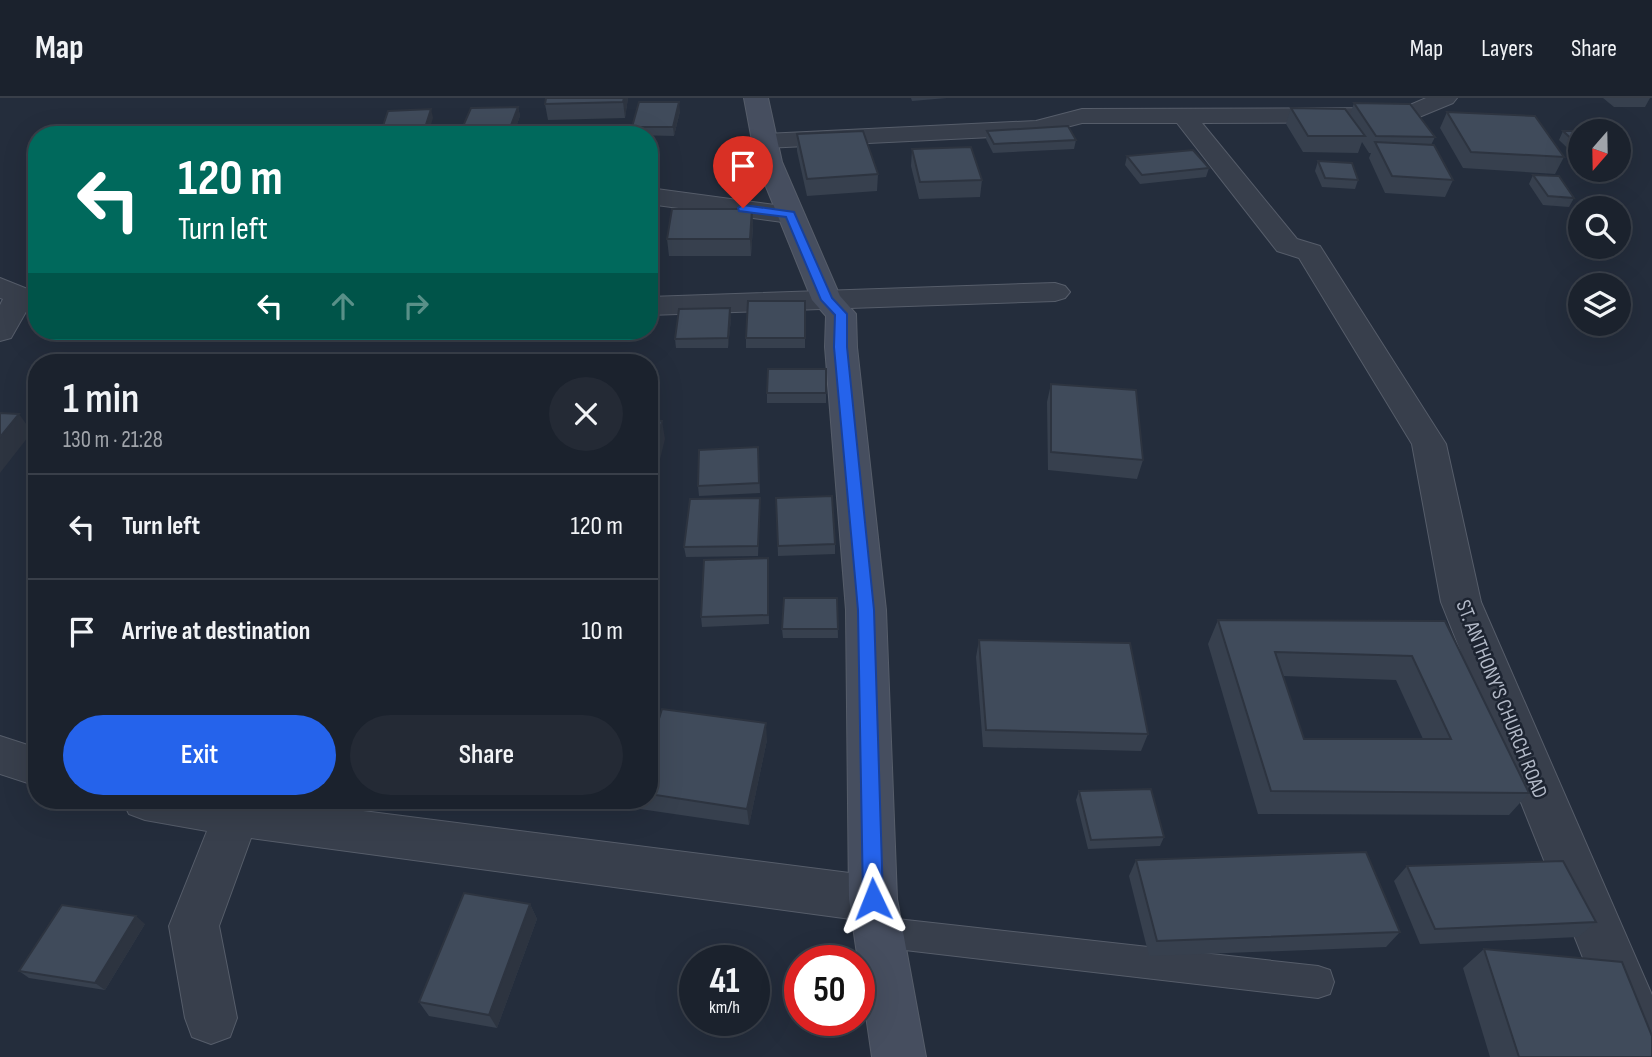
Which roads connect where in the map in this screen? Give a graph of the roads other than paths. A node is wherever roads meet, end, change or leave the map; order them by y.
1 (757, 98) edge
2 (1445, 98) edge
3 (1239, 107) edge
4 (1185, 117) junction
5 (765, 141) junction
6 (658, 197) edge
7 (790, 215) junction
8 (0, 288) edge
9 (1055, 292) dead end
10 (827, 300) junction
11 (658, 306) edge
12 (0, 332) edge
13 (0, 755) edge
14 (28, 764) edge
15 (200, 809) edge
16 (236, 815) junction
17 (876, 915) junction
18 (1318, 982) dead end
19 (211, 1018) dead end
20 (1652, 1054) edge
21 (898, 1057) edge

1 - 5 main road
2 - 3 street
3 - 4 street
4 - 5 street
4 - 20 street, ST. ANTHONY'S CHURCH ROAD
5 - 7 main road
6 - 7 street
7 - 10 main road
8 - 12 street
9 - 10 street
10 - 11 street
10 - 17 main road
13 - 14 street
15 - 16 street
16 - 17 street
16 - 19 street
17 - 18 lane
17 - 21 main road

